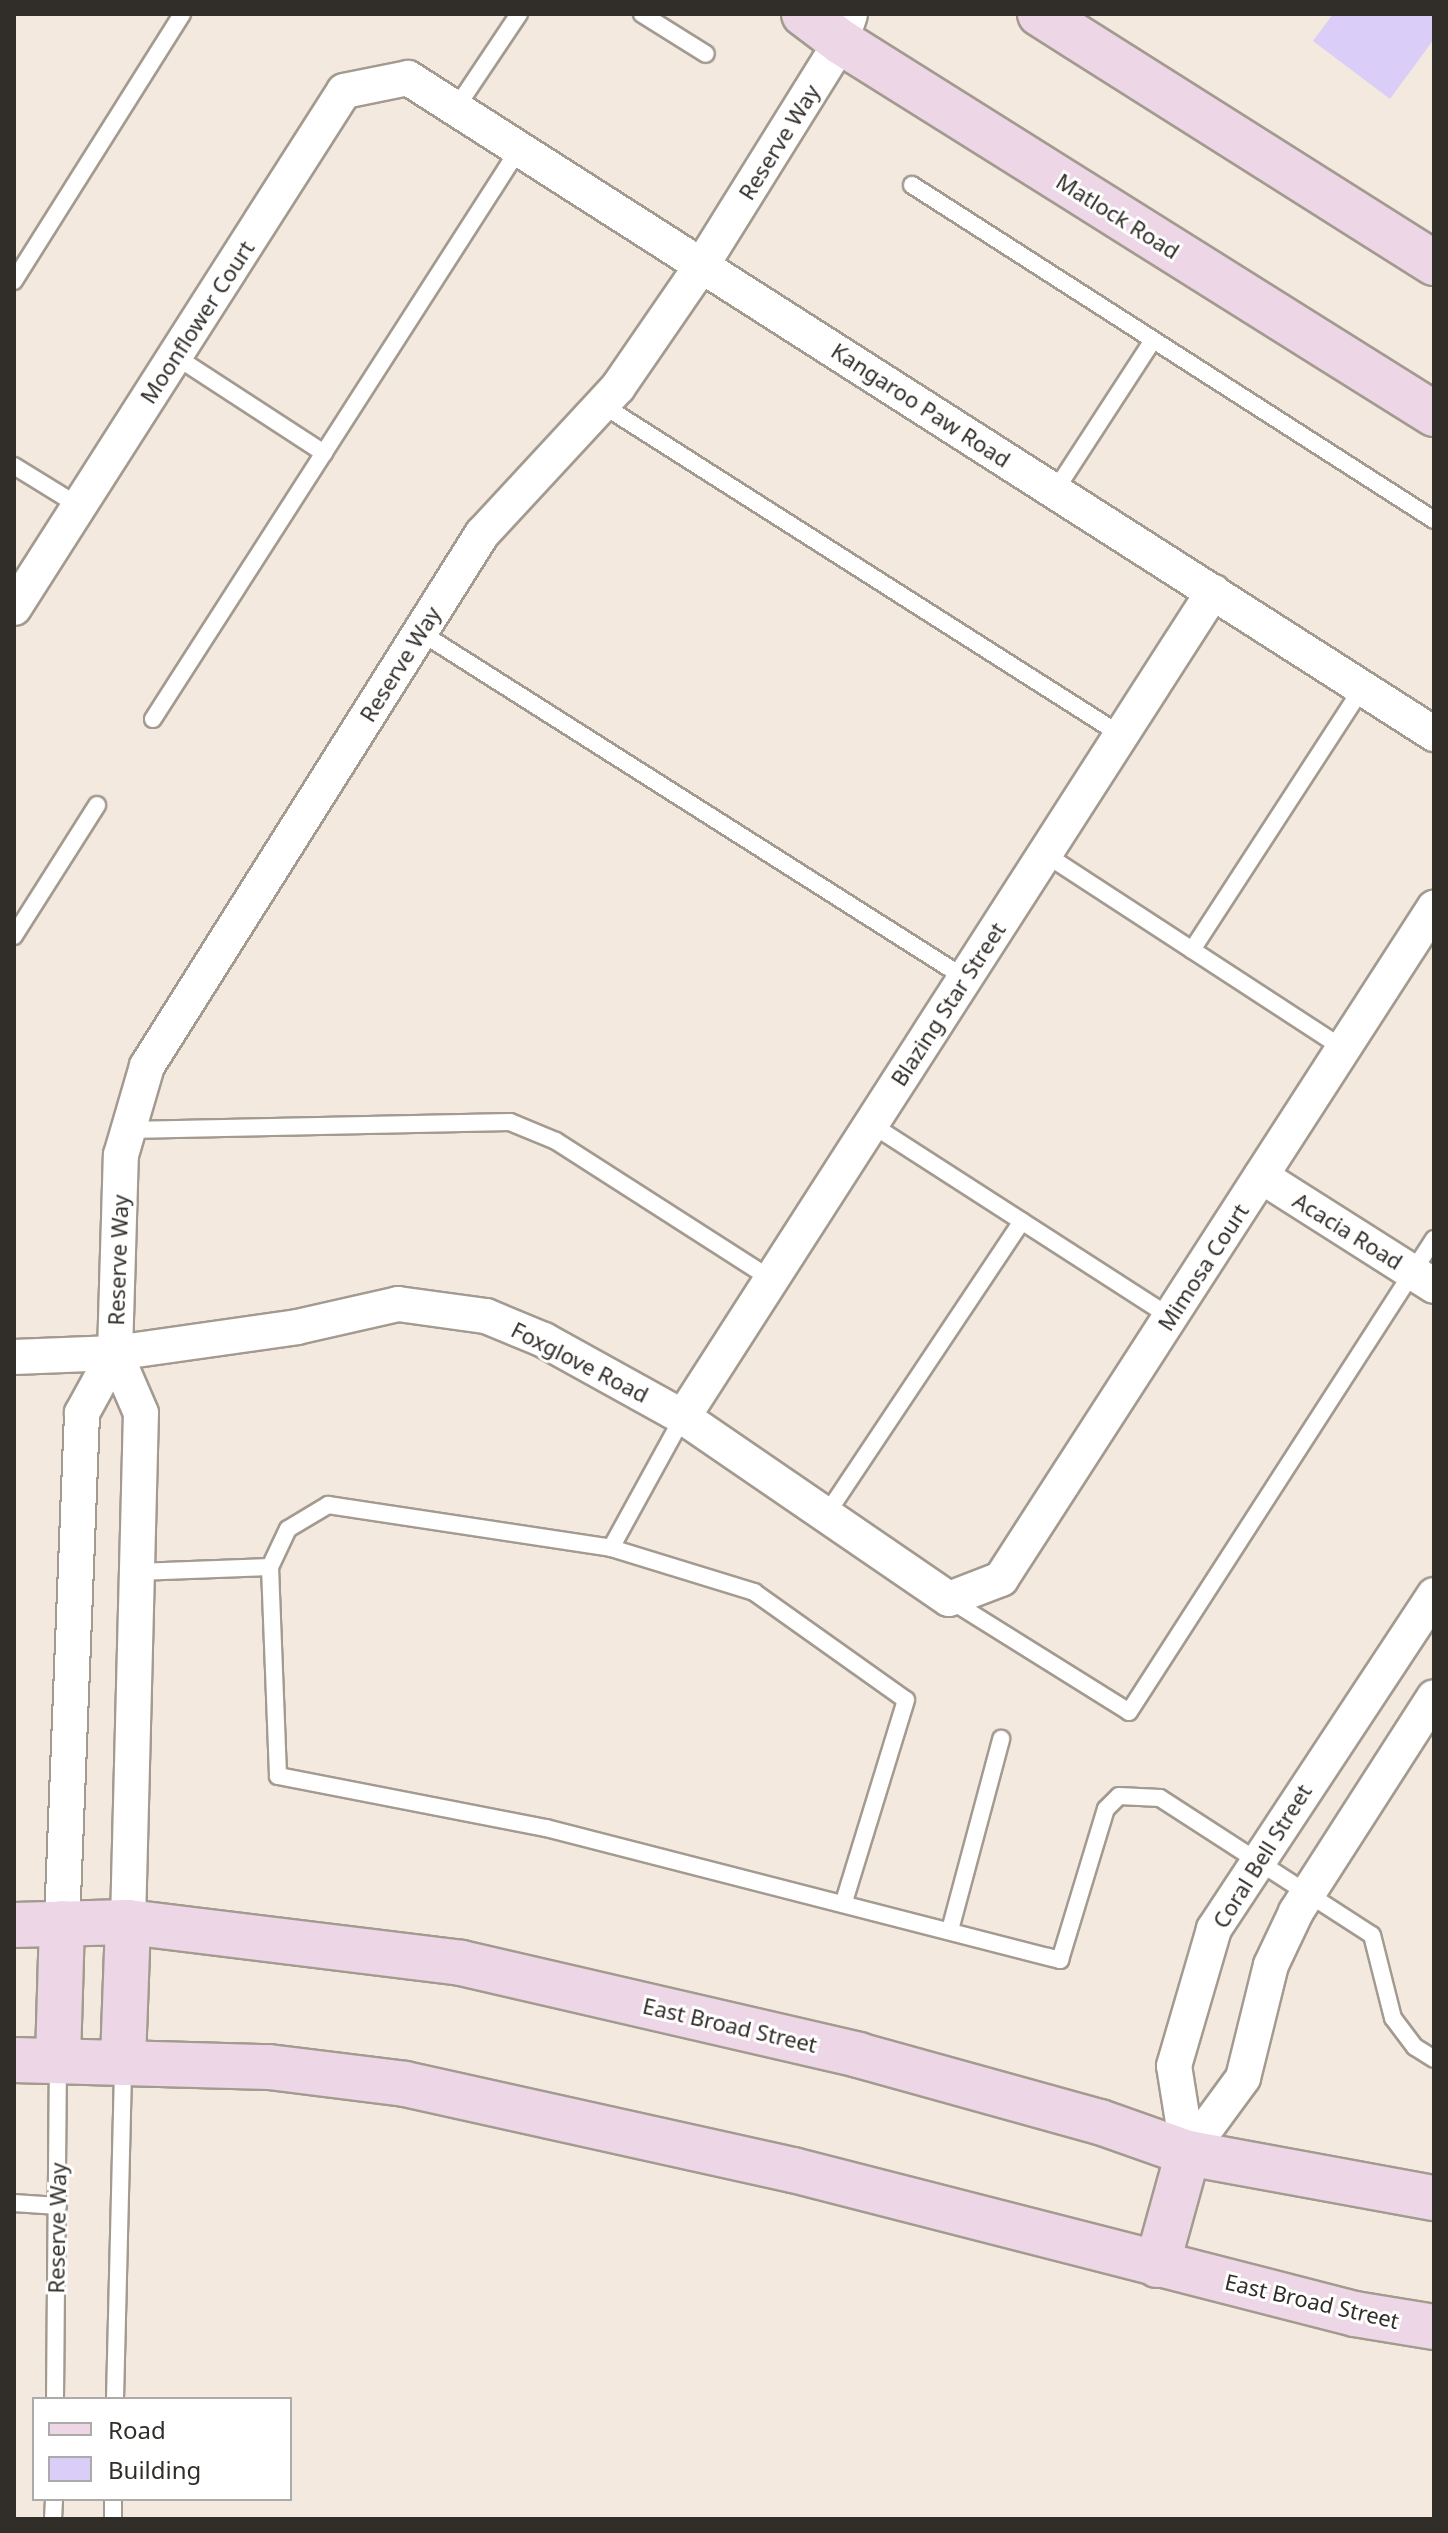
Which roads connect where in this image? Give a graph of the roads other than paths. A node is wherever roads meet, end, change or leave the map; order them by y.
1 (182, 14) edge
2 (519, 14) edge
3 (642, 14) edge
4 (804, 14) edge
5 (1040, 14) edge
6 (853, 23) edge
7 (706, 54) dead end
8 (408, 78) joint
9 (456, 108) junction
10 (519, 149) junction
11 (912, 185) dead end
12 (1434, 263) edge
13 (702, 265) junction
14 (14, 281) edge
15 (1153, 340) junction
16 (175, 356) junction
17 (601, 404) junction
18 (1434, 414) edge
19 (324, 453) junction
20 (14, 466) edge
21 (1055, 491) junction
22 (79, 506) junction
23 (1434, 520) edge
24 (1213, 592) junction
25 (14, 608) edge
26 (420, 632) junction
27 (1362, 688) junction
28 (153, 719) dead end
29 (1434, 734) edge
30 (1121, 735) junction
31 (97, 805) dead end
32 (1045, 854) junction
33 (1434, 908) edge
34 (14, 936) edge
35 (1192, 950) junction
36 (965, 978) junction
37 (1344, 1049) junction
38 (871, 1124) junction
39 (129, 1130) junction
40 (1261, 1176) junction
41 (1022, 1221) junction
42 (1434, 1239) edge
43 (771, 1279) junction
44 (1423, 1279) edge
45 (1171, 1317) junction
46 (115, 1353) junction
47 (14, 1357) edge
48 (683, 1417) junction
49 (826, 1515) junction
50 (611, 1548) junction
51 (270, 1567) junction
52 (137, 1572) junction
53 (1434, 1595) edge
54 (949, 1599) junction
55 (1434, 1697) edge
56 (1001, 1739) dead end
57 (1256, 1862) junction
58 (1307, 1894) junction
59 (844, 1902) junction
60 (128, 1922) junction
61 (62, 1923) junction
62 (14, 1925) edge
63 (950, 1930) junction
64 (58, 2058) junction
65 (1434, 2059) edge
66 (14, 2060) edge
67 (123, 2060) junction
68 (1188, 2153) junction
69 (1434, 2198) edge
70 (14, 2203) edge
71 (58, 2206) junction
72 (1157, 2265) junction
73 (1434, 2327) edge
74 (55, 2397) edge
75 (115, 2397) edge

1 - 14 lane
2 - 9 lane
3 - 7 lane
4 - 6 main road, Matlock Road
5 - 12 main road
6 - 13 street, Reserve Way
6 - 18 main road, Matlock Road
8 - 9 street, Kangaroo Paw Road
8 - 16 street, Moonflower Court
9 - 10 street, Kangaroo Paw Road
10 - 13 street, Kangaroo Paw Road
10 - 19 lane
11 - 15 lane
13 - 17 street, Reserve Way
13 - 21 street, Kangaroo Paw Road
15 - 21 lane
15 - 23 lane
16 - 19 lane
16 - 22 street, Moonflower Court
17 - 26 street, Reserve Way
17 - 30 lane
19 - 28 lane
20 - 22 lane
21 - 24 street, Kangaroo Paw Road
22 - 25 street, Moonflower Court
24 - 27 street, Kangaroo Paw Road
24 - 30 street, Blazing Star Street
26 - 36 lane
26 - 39 street, Reserve Way
27 - 29 street, Kangaroo Paw Road
27 - 35 lane
30 - 32 street, Blazing Star Street
31 - 34 lane
32 - 35 lane
32 - 36 street, Blazing Star Street
33 - 37 street, Mimosa Court
35 - 37 lane
36 - 38 street, Blazing Star Street
37 - 40 street, Mimosa Court
38 - 41 lane
38 - 43 street, Blazing Star Street
39 - 43 lane
39 - 46 street, Reserve Way
40 - 44 street, Acacia Road
40 - 45 street, Mimosa Court
41 - 45 lane
41 - 49 lane
42 - 44 lane
43 - 48 street, Blazing Star Street
44 - 54 lane
45 - 54 street, Mimosa Court
46 - 47 street, Foxglove Road
46 - 48 street, Foxglove Road
46 - 52 street, Reserve Way
46 - 61 street, Reserve Way
48 - 49 street, Foxglove Road
48 - 50 lane
49 - 54 street, Foxglove Road
50 - 51 lane
50 - 59 lane
51 - 52 lane
51 - 59 lane
52 - 60 street, Reserve Way
53 - 57 street, Coral Bell Street
55 - 58 street
56 - 63 lane
57 - 58 lane
57 - 63 lane
57 - 68 street, Coral Bell Street
58 - 65 lane
58 - 68 street
59 - 63 lane
60 - 61 main road, East Broad Street
60 - 67 main road
60 - 68 main road, East Broad Street
61 - 62 main road, East Broad Street
61 - 64 main road
64 - 66 main road, East Broad Street
64 - 67 main road, East Broad Street
64 - 71 lane, Reserve Way
67 - 72 main road, East Broad Street
67 - 75 lane
68 - 69 main road, East Broad Street
68 - 72 main road
70 - 71 lane
71 - 74 lane, Reserve Way
72 - 73 main road, East Broad Street

